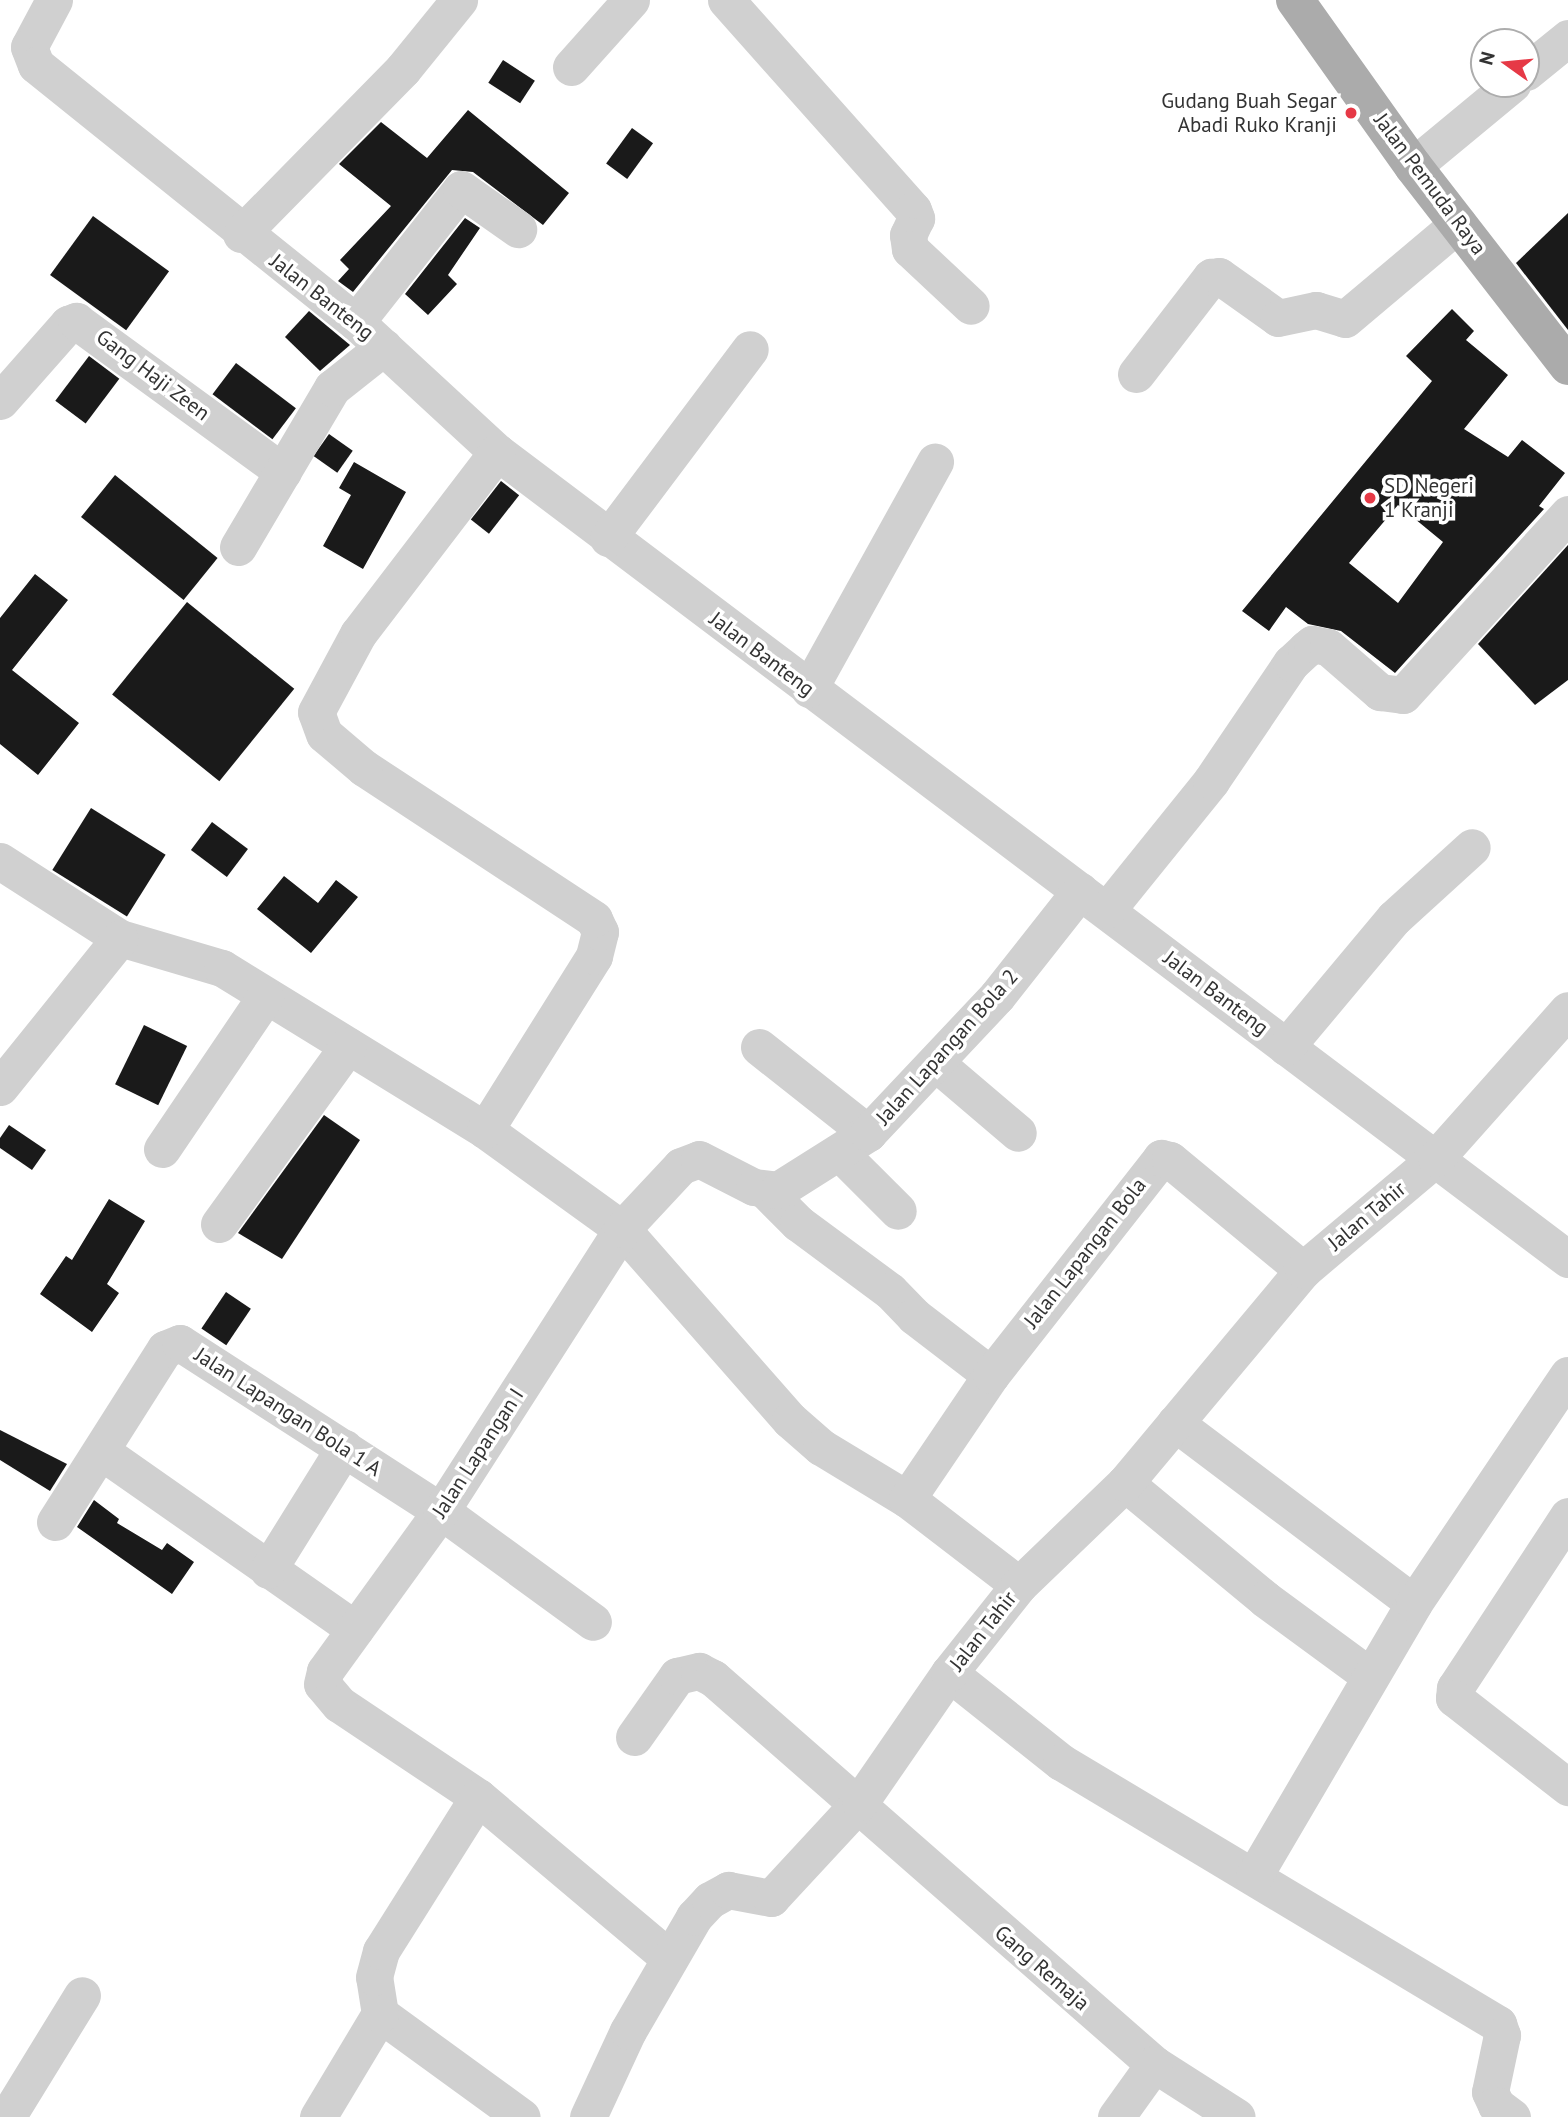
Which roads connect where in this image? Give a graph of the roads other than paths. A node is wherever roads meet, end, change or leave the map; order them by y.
1 (54, 0) edge
2 (459, 0) edge
3 (631, 0) edge
4 (726, 0) edge
5 (1295, 0) edge
6 (1568, 38) edge
7 (1540, 61) edge
8 (571, 68) dead end
9 (1495, 98) edge
10 (1413, 166) junction
11 (1458, 224) junction
12 (518, 229) dead end
13 (241, 234) junction
14 (971, 306) dead end
15 (356, 322) junction
16 (384, 347) junction
17 (750, 349) dead end
18 (1568, 366) edge
19 (1136, 374) dead end
20 (0, 401) edge
21 (497, 452) junction
22 (935, 462) dead end
23 (283, 472) junction
24 (1568, 513) edge
25 (608, 538) junction
26 (238, 547) dead end
27 (809, 689) junction
28 (1472, 847) dead end
29 (0, 861) edge
30 (1094, 900) junction
31 (120, 938) junction
32 (265, 997) junction
33 (1568, 1010) edge
34 (348, 1046) junction
35 (759, 1047) dead end
36 (1286, 1047) junction
37 (937, 1064) junction
38 (0, 1087) edge
39 (485, 1130) junction
40 (1018, 1133) dead end
41 (854, 1143) junction
42 (162, 1149) dead end
43 (1436, 1158) junction
44 (767, 1192) junction
45 (898, 1211) dead end
46 (219, 1224) dead end
47 (622, 1229) junction
48 (1568, 1259) edge
49 (1303, 1270) junction
50 (991, 1375) junction
51 (1568, 1375) edge
52 (1175, 1423) junction
53 (344, 1448) junction
54 (102, 1452) junction
55 (1125, 1483) junction
56 (907, 1499) junction
57 (441, 1511) junction
58 (1568, 1516) edge
59 (55, 1522) dead end
60 (268, 1570) junction
61 (1019, 1585) junction
62 (1414, 1603) junction
63 (593, 1622) dead end
64 (355, 1629) junction
65 (949, 1673) junction
66 (1370, 1676) junction
67 (634, 1737) dead end
68 (1568, 1787) edge
69 (478, 1797) junction
70 (860, 1802) junction
71 (1254, 1876) junction
72 (668, 1957) junction
73 (82, 1995) dead end
74 (380, 2014) junction
75 (1154, 2064) junction
76 (7, 2117) edge
77 (318, 2117) edge
78 (522, 2117) edge
79 (587, 2117) edge
80 (1116, 2117) edge
81 (1237, 2117) edge
82 (1512, 2117) edge

1 - 13 street, Jalan Banteng
2 - 13 street
3 - 8 street
4 - 14 street
5 - 10 main road, Jalan Pemuda Raya
6 - 7 street
9 - 10 street
10 - 11 main road, Jalan Pemuda Raya
11 - 18 main road, Jalan Pemuda Raya
11 - 19 street
12 - 15 street
13 - 15 street, Jalan Banteng
15 - 16 street, Jalan Banteng
16 - 21 street, Jalan Banteng
16 - 23 street
17 - 25 street
20 - 23 street, Gang Haji Zeen
21 - 25 street, Jalan Banteng
21 - 39 street
22 - 27 street
23 - 26 street
24 - 30 street, Jalan Lapangan Bola 2
25 - 27 street, Jalan Banteng
27 - 30 street, Jalan Banteng
28 - 36 street
29 - 31 street
30 - 36 street, Jalan Banteng
30 - 37 street, Jalan Lapangan Bola 2
31 - 32 street
31 - 38 street
32 - 34 street
32 - 42 street
33 - 43 street, Jalan Tahir
34 - 39 street
34 - 46 street
35 - 41 street
36 - 43 street, Jalan Banteng
37 - 40 street
37 - 41 street, Jalan Lapangan Bola 2
39 - 47 street
41 - 44 street, Jalan Lapangan Bola 2
41 - 45 street
43 - 48 street, Jalan Banteng
43 - 49 street, Jalan Tahir
44 - 47 street
44 - 50 street
47 - 56 street
47 - 57 street, Jalan Lapangan I
49 - 50 street, Jalan Lapangan Bola
49 - 52 street, Jalan Tahir
50 - 56 street, Jalan Lapangan Bola
51 - 62 street
52 - 55 street, Jalan Tahir
52 - 62 street
53 - 54 street, Jalan Lapangan Bola 1 A
53 - 57 street, Jalan Lapangan Bola 1 A
53 - 60 street
54 - 59 street, Jalan Lapangan Bola 1 A
54 - 60 street
55 - 61 street, Jalan Tahir
55 - 66 street
56 - 61 street
57 - 63 street, Jalan Lapangan Bola 1 A
57 - 64 street, Jalan Lapangan I
58 - 68 street
60 - 64 street
61 - 65 street, Jalan Tahir
62 - 66 street
64 - 69 street, Jalan Lapangan I
65 - 70 street, Jalan Tahir
65 - 71 street
66 - 71 street
67 - 70 street, Gang Remaja
69 - 72 street
69 - 74 street
70 - 72 street, Jalan Tahir
70 - 75 street, Gang Remaja
71 - 82 street
72 - 79 street, Jalan Tahir
73 - 76 street
74 - 77 street
74 - 78 street
75 - 80 street
75 - 81 street, Gang Remaja

